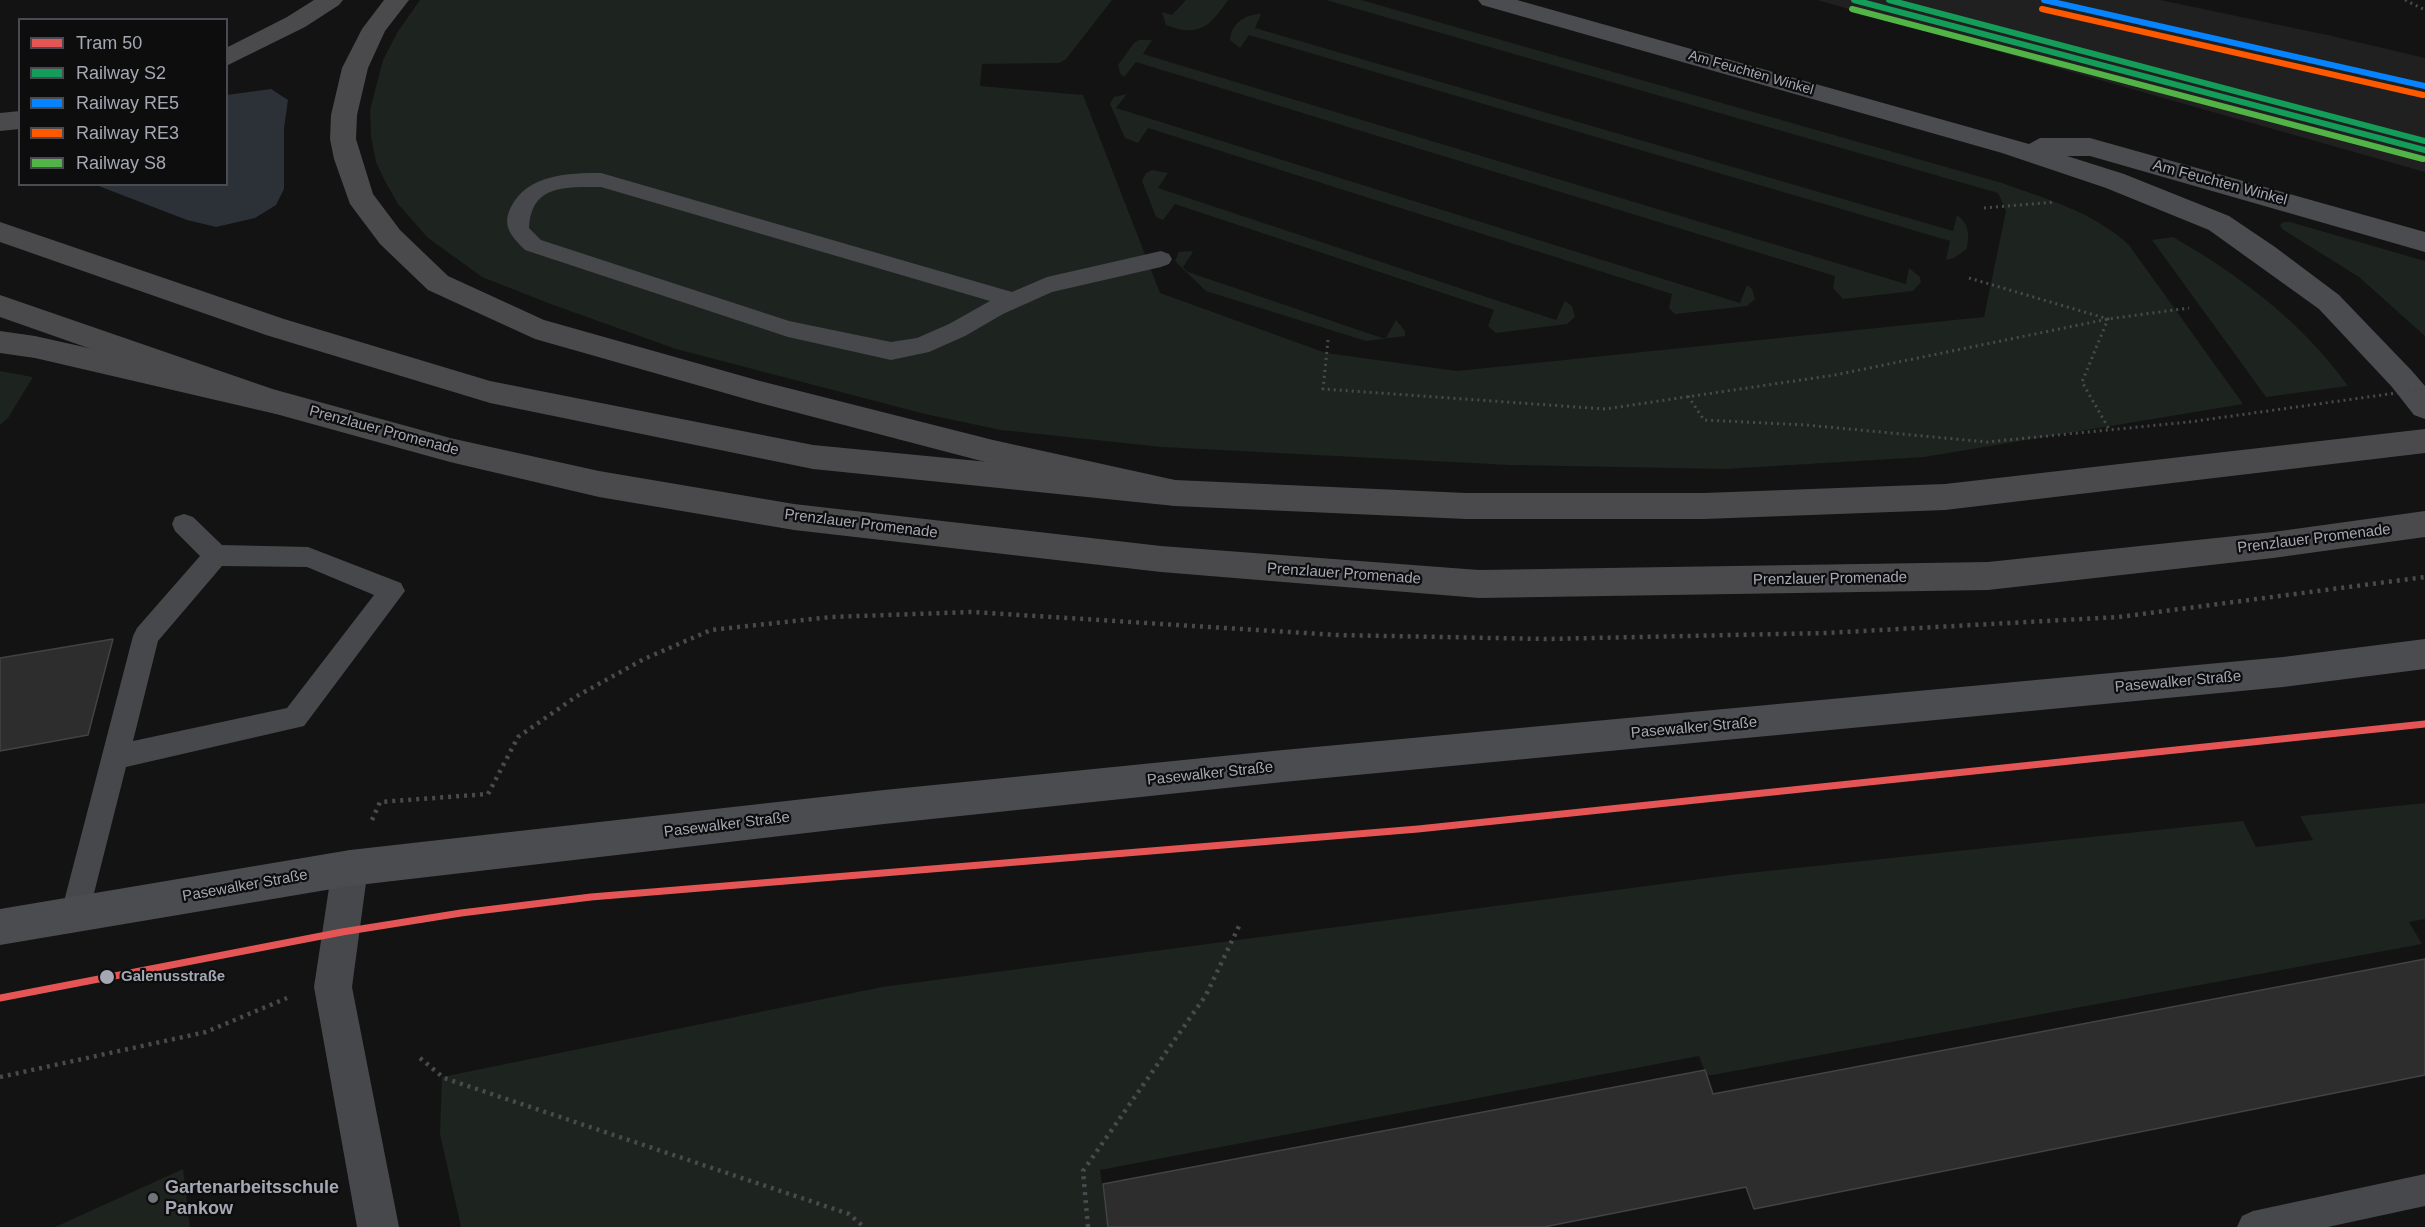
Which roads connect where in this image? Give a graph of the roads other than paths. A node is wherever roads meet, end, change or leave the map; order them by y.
1 (331, 0) edge
2 (397, 0) edge
3 (1490, 0) edge
4 (228, 57) edge
5 (18, 120) edge
6 (0, 122) edge
7 (2012, 147) junction
8 (0, 232) edge
9 (2425, 242) edge
10 (1161, 259) dead end
11 (1013, 300) junction
12 (0, 306) edge
13 (0, 342) edge
14 (276, 402) junction
15 (2425, 407) edge
16 (2425, 441) edge
17 (1175, 493) junction
18 (184, 524) dead end
19 (2425, 524) edge
20 (216, 555) junction
21 (2425, 654) edge
22 (115, 757) junction
23 (350, 868) junction
24 (75, 913) junction
25 (0, 927) edge
26 (2425, 1190) edge
27 (378, 1227) edge
28 (2253, 1227) edge

1 - 4 main road
2 - 17 main road
3 - 7 main road, Am Feuchten Winkel
5 - 6 main road
7 - 9 main road, Am Feuchten Winkel
7 - 15 main road, Am Feuchten Winkel
8 - 17 main road
10 - 11 lane
11 - 11 lane
12 - 14 main road
13 - 14 main road
14 - 19 main road, Prenzlauer Promenade
16 - 17 main road
18 - 20 lane
20 - 22 lane
20 - 22 lane
21 - 23 main road, Pasewalker Straße
22 - 24 lane
23 - 24 main road, Pasewalker Straße
23 - 27 street
24 - 25 main road, Pasewalker Straße
26 - 28 lane

